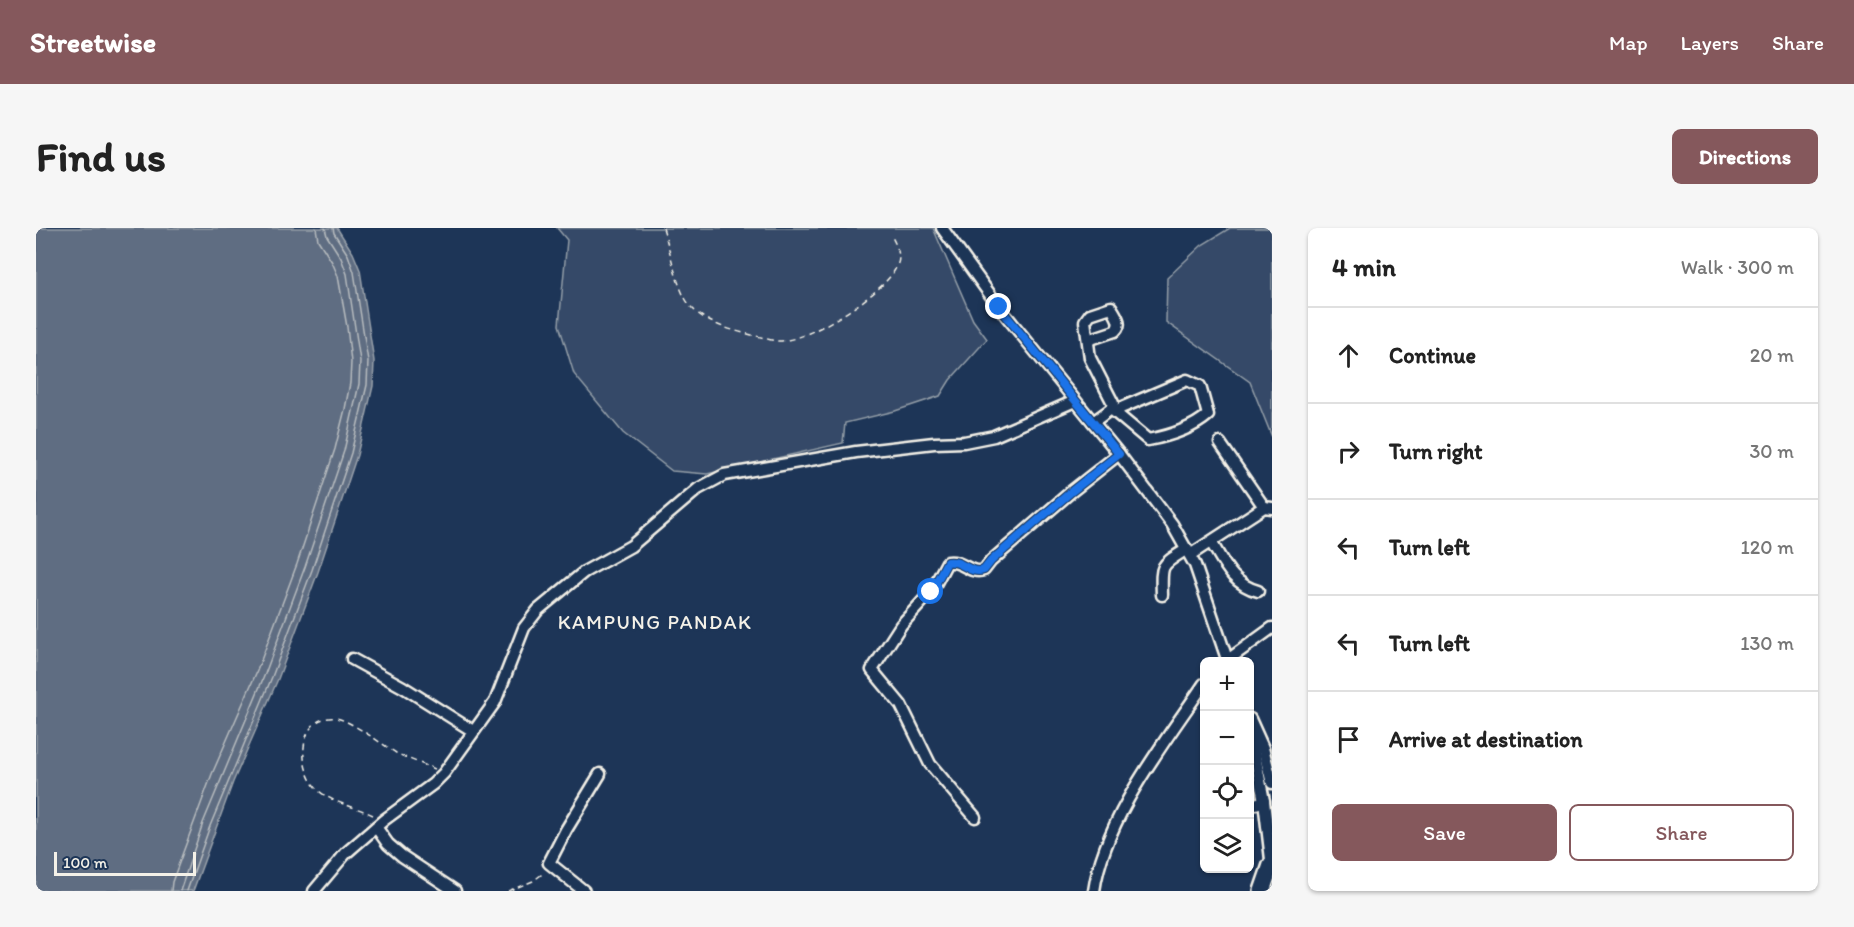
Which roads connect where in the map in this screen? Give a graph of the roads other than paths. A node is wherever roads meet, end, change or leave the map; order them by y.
1 (942, 228) edge
2 (1088, 340) dead end
3 (1075, 401) junction
4 (1114, 410) junction
5 (1093, 422) junction
6 (1220, 443) dead end
7 (1119, 454) junction
8 (1268, 508) edge
9 (1210, 542) junction
10 (1188, 552) junction
11 (1258, 591) dead end
12 (1162, 595) dead end
13 (1272, 628) edge
14 (1226, 657) edge
15 (1232, 657) edge
16 (352, 659) dead end
17 (1200, 690) edge
18 (1254, 728) edge
19 (474, 731) junction
20 (1254, 750) edge
21 (600, 774) dead end
22 (1272, 783) edge
23 (1264, 801) junction
24 (1254, 805) edge
25 (975, 817) dead end
26 (380, 824) junction
27 (1272, 867) edge
28 (314, 891) edge
29 (455, 891) edge
30 (584, 891) edge
31 (1094, 891) edge
32 (1262, 891) edge

1 - 3 street
2 - 4 street
3 - 5 street
3 - 19 street
4 - 4 street
4 - 5 street
5 - 7 street
6 - 8 street
7 - 10 street
7 - 25 street
8 - 9 street
9 - 10 street
9 - 11 street
10 - 12 street
10 - 14 street
13 - 15 street
16 - 19 street
17 - 31 street
18 - 22 street
19 - 26 street
20 - 23 street
21 - 30 street
23 - 24 street
23 - 27 street
26 - 28 street
26 - 29 street
27 - 32 highway

